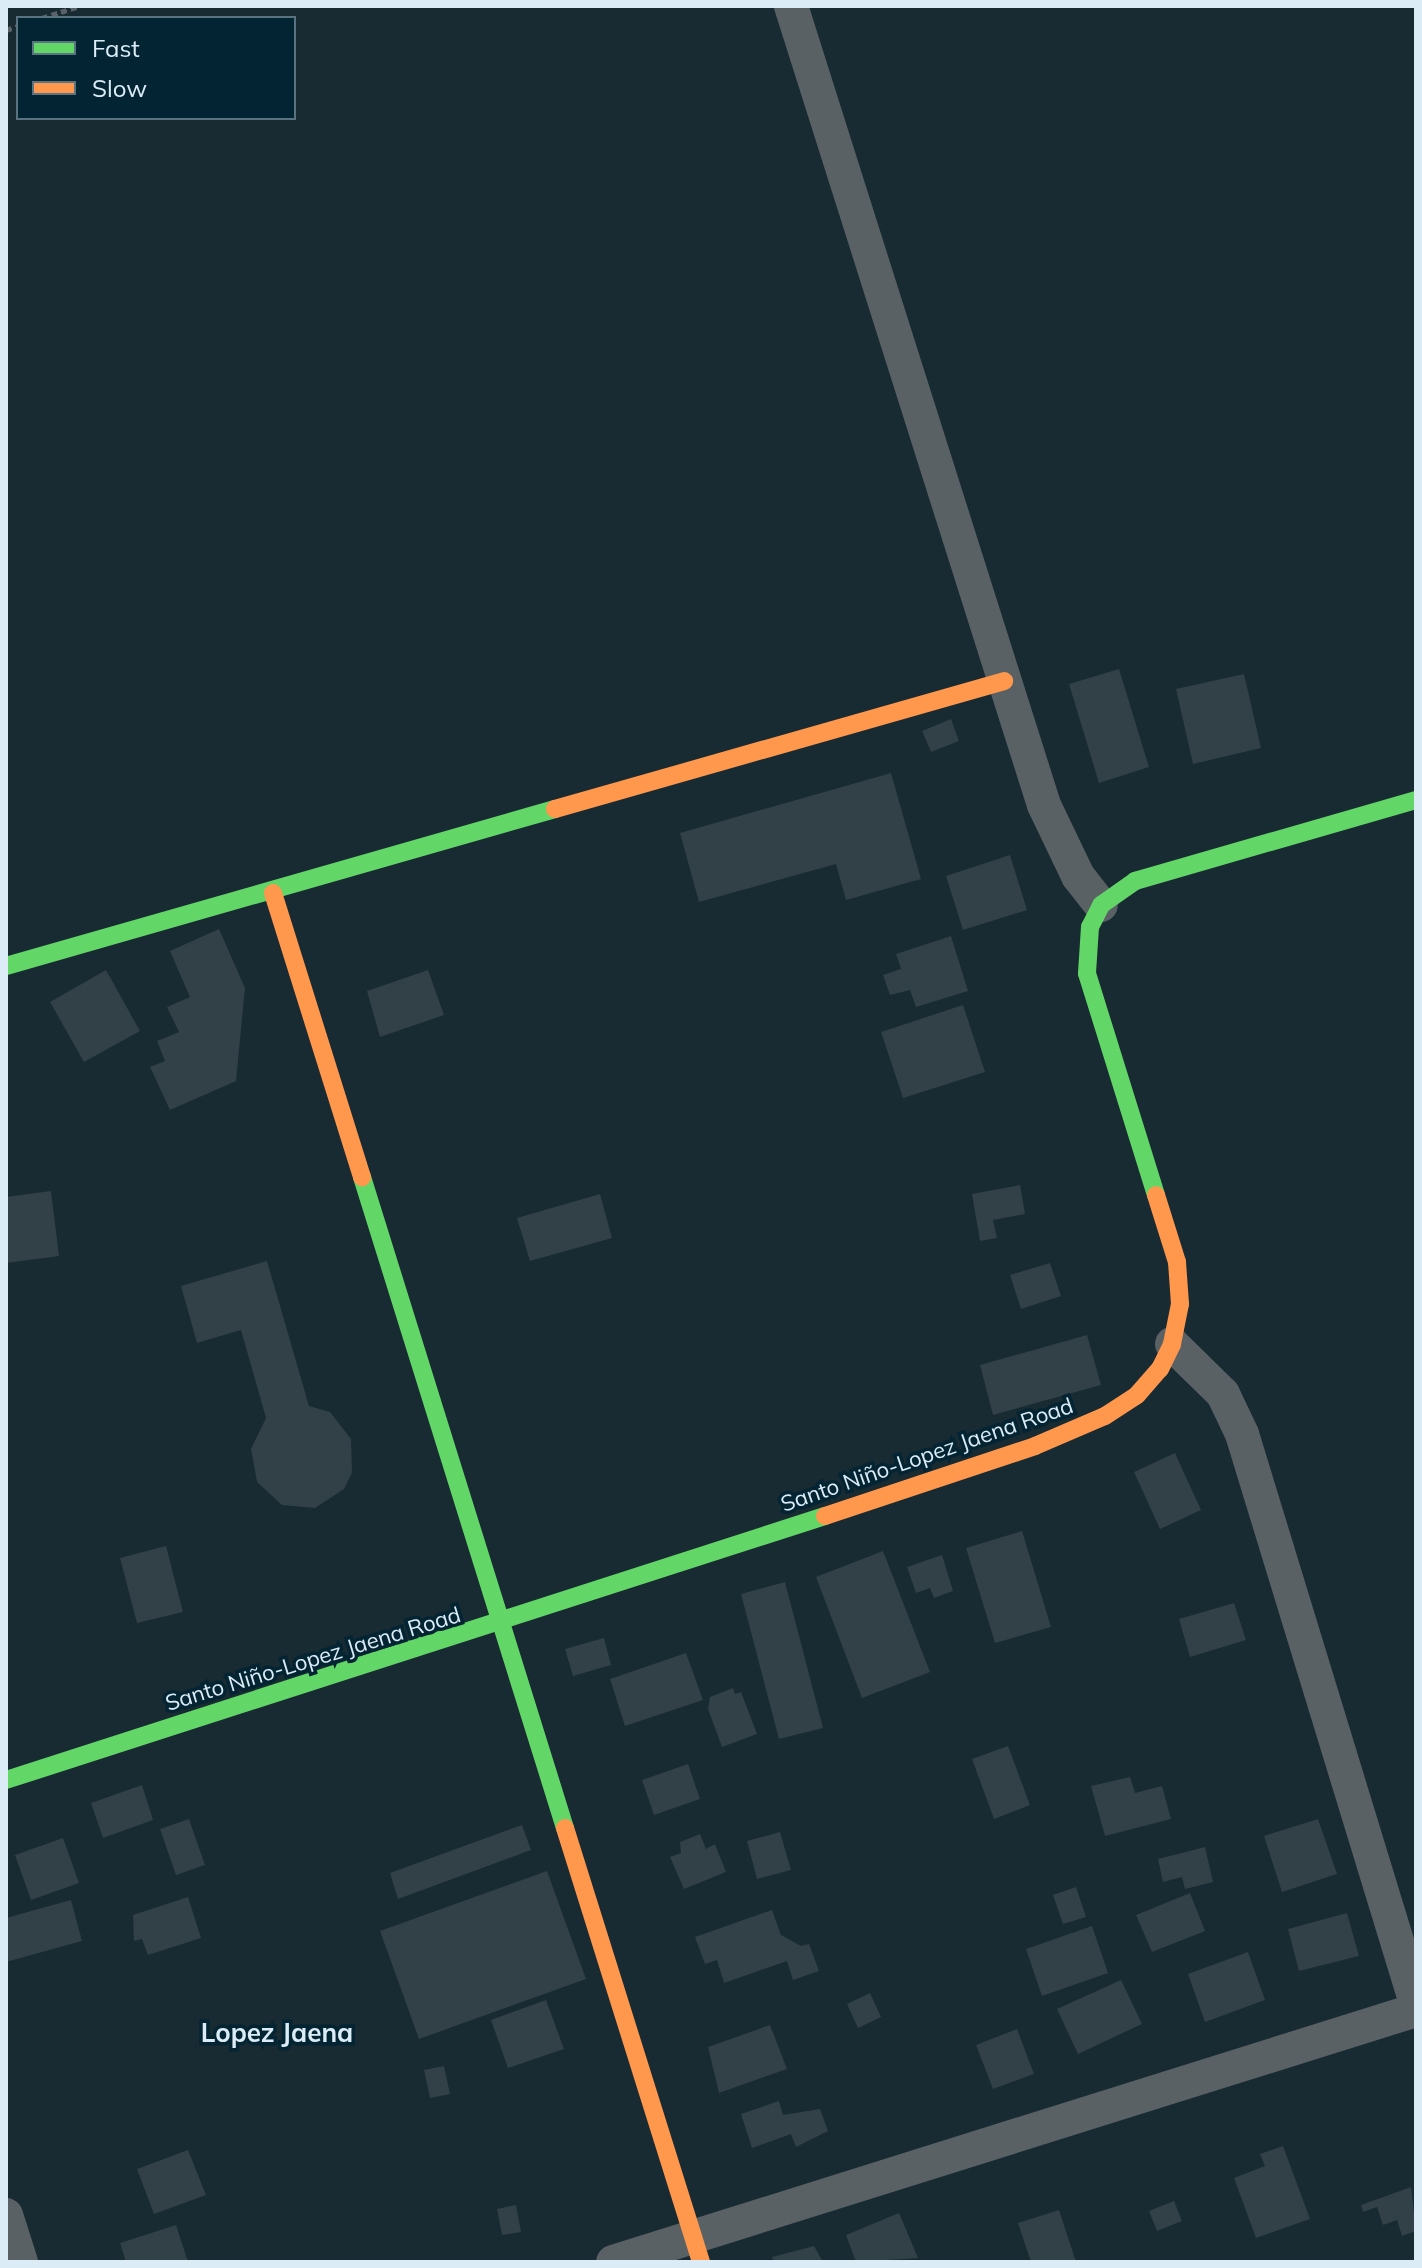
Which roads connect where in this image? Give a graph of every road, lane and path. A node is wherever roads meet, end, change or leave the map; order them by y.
1 (78, 6) edge
2 (791, 6) edge
3 (48, 16) edge
4 (1004, 681) junction
5 (1416, 800) edge
6 (273, 893) junction
7 (1101, 905) junction
8 (6, 966) edge
9 (1172, 1344) junction
10 (499, 1625) junction
11 (6, 1780) edge
12 (1416, 2003) edge
13 (1416, 2010) edge
14 (6, 2215) edge
15 (696, 2249) edge
16 (21, 2262) edge
17 (613, 2262) edge

1 - 3 path
2 - 4 street
4 - 6 street
4 - 7 street
5 - 7 street
6 - 8 street
6 - 10 street
7 - 9 street, Santo Niño-Lopez Jaena Road
9 - 10 street, Santo Niño-Lopez Jaena Road
9 - 12 street
10 - 11 street, Santo Niño-Lopez Jaena Road
10 - 15 street
13 - 15 street
14 - 16 street
15 - 17 street

